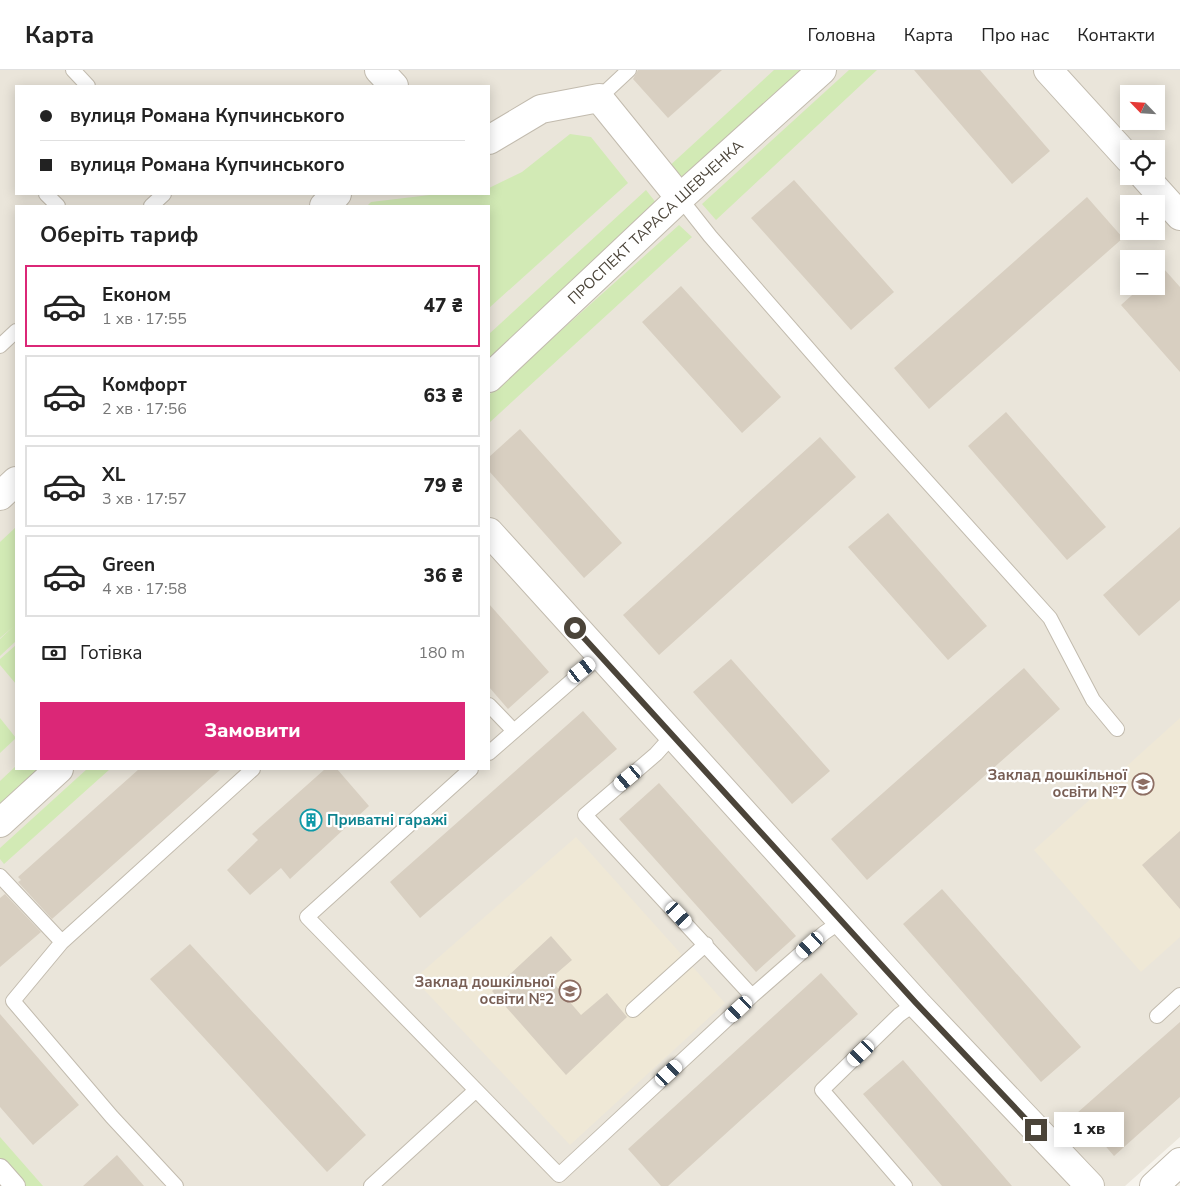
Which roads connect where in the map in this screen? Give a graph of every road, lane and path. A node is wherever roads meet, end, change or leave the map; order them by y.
1 (73, 70) edge
2 (379, 70) edge
3 (628, 70) edge
4 (822, 70) edge
5 (1048, 70) edge
6 (87, 85) edge
7 (393, 85) edge
8 (599, 98) junction
9 (490, 139) edge
10 (1120, 149) edge
11 (1152, 185) edge
12 (47, 195) edge
13 (163, 195) edge
14 (336, 195) edge
15 (680, 198) junction
16 (57, 205) edge
17 (152, 205) edge
18 (325, 205) edge
19 (1180, 216) edge
20 (15, 332) edge
21 (0, 346) edge
22 (490, 377) edge
23 (15, 483) edge
24 (0, 496) edge
25 (490, 533) edge
26 (600, 656) junction
27 (490, 706) edge
28 (1117, 729) dead end
29 (514, 731) junction
30 (673, 735) junction
31 (490, 752) edge
32 (59, 770) edge
33 (252, 770) edge
34 (470, 770) edge
35 (0, 822) edge
36 (0, 876) edge
37 (843, 920) junction
38 (62, 942) junction
39 (706, 944) junction
40 (1180, 995) edge
41 (752, 996) junction
42 (916, 1003) junction
43 (633, 1010) dead end
44 (1157, 1016) dead end
45 (475, 1091) junction
46 (1180, 1162) edge
47 (0, 1169) edge
48 (15, 1186) edge
49 (176, 1186) edge
50 (372, 1186) edge
51 (905, 1186) edge
52 (1090, 1186) edge
53 (1154, 1186) edge

1 - 6 lane
2 - 7 street
3 - 8 lane
4 - 15 street, ПРОСПЕКТ ТАРАСА ШЕВЧЕНКА
5 - 10 street
8 - 9 street
8 - 15 street
11 - 19 street
12 - 16 lane
13 - 17 lane
14 - 18 street
15 - 22 street, ПРОСПЕКТ ТАРАСА ШЕВЧЕНКА
15 - 28 lane
20 - 21 lane
23 - 24 street
25 - 26 street
26 - 29 lane
26 - 30 street
27 - 29 lane
29 - 31 lane
30 - 37 street
30 - 39 lane
32 - 35 street
33 - 38 lane
34 - 45 lane
36 - 38 lane
37 - 41 lane
37 - 42 street
38 - 49 lane
39 - 41 lane
39 - 43 lane
40 - 44 lane
41 - 45 lane
42 - 51 lane
42 - 52 street
45 - 50 lane
46 - 53 street
47 - 48 street

